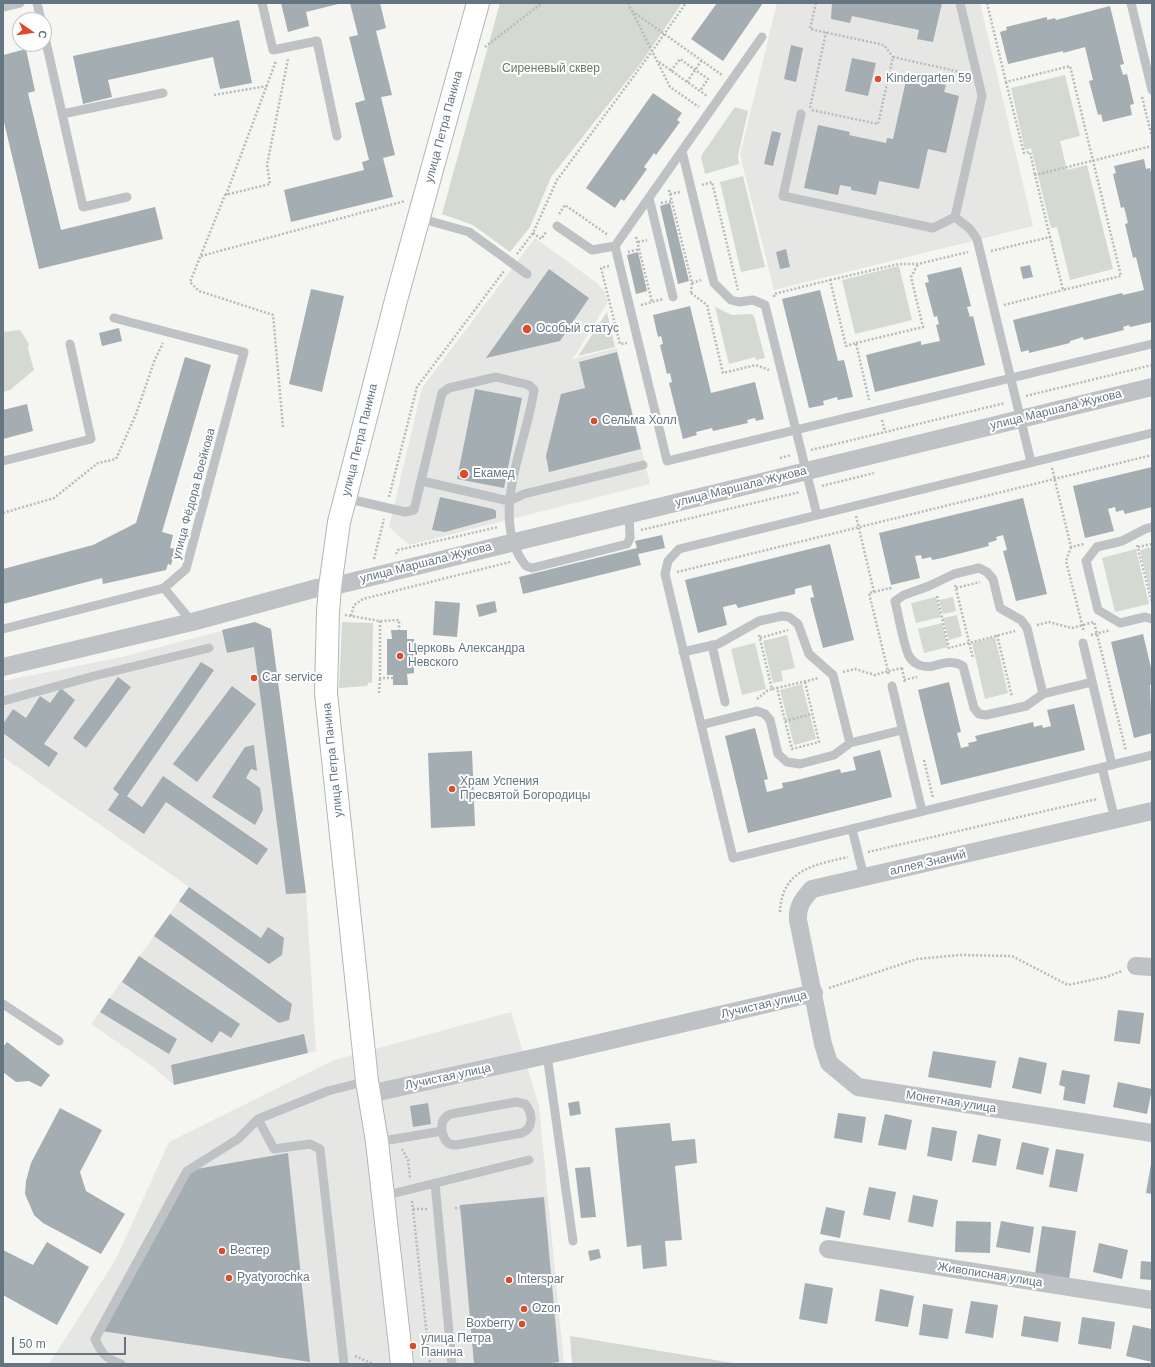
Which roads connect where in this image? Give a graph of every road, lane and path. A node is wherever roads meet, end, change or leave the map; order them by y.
1 (20, 3) edge
2 (262, 3) edge
3 (478, 3) edge
4 (542, 3) edge
5 (628, 3) edge
6 (686, 3) edge
7 (816, 3) edge
8 (960, 3) edge
9 (987, 3) edge
10 (1131, 3) edge
11 (3, 7) edge
12 (631, 10) junction
13 (826, 32) junction
14 (665, 34) junction
15 (762, 37) dead end
16 (290, 47) junction
17 (483, 48) dead end
18 (280, 49) junction
19 (653, 50) junction
20 (48, 52) edge
21 (893, 57) junction
22 (702, 60) junction
23 (658, 62) junction
24 (695, 70) junction
25 (671, 71) junction
26 (978, 75) junction
27 (731, 81) junction
28 (687, 82) junction
29 (1006, 82) junction
30 (268, 86) junction
31 (1152, 90) edge
32 (700, 91) junction
33 (163, 93) dead end
34 (214, 95) dead end
35 (716, 102) junction
36 (810, 109) junction
37 (62, 114) junction
38 (708, 114) junction
39 (800, 114) joint
40 (337, 136) dead end
41 (1152, 146) edge
42 (682, 151) junction
43 (1093, 160) junction
44 (666, 174) junction
45 (1035, 175) junction
46 (691, 187) junction
47 (225, 195) junction
48 (127, 197) dead end
49 (649, 198) junction
50 (416, 209) junction
51 (955, 217) junction
52 (633, 221) junction
53 (557, 226) dead end
54 (1050, 237) junction
55 (615, 246) junction
56 (981, 254) junction
57 (200, 256) junction
58 (971, 256) dead end
59 (512, 261) junction
60 (619, 264) junction
61 (918, 264) junction
62 (527, 274) dead end
63 (830, 280) junction
64 (1063, 290) junction
65 (673, 297) dead end
66 (652, 302) dead end
67 (741, 302) junction
68 (775, 302) dead end
69 (994, 307) junction
70 (114, 318) dead end
71 (638, 340) junction
72 (856, 343) junction
73 (70, 344) dead end
74 (1152, 344) edge
75 (756, 365) dead end
76 (1152, 365) edge
77 (1011, 379) junction
78 (1152, 387) edge
79 (1022, 398) junction
80 (870, 400) dead end
81 (1021, 419) junction
82 (283, 427) dead end
83 (796, 430) junction
84 (1152, 433) edge
85 (801, 452) junction
86 (1152, 455) edge
87 (780, 458) dead end
88 (1049, 458) junction
89 (3, 461) edge
90 (1031, 462) junction
91 (643, 465) dead end
92 (806, 471) junction
93 (879, 472) dead end
94 (1054, 479) junction
95 (422, 481) junction
96 (810, 489) junction
97 (345, 498) junction
98 (509, 501) junction
99 (854, 506) junction
100 (386, 508) junction
101 (629, 514) junction
102 (817, 515) junction
103 (858, 527) junction
104 (1152, 527) edge
105 (630, 533) junction
106 (1135, 534) junction
107 (513, 542) junction
108 (1152, 544) edge
109 (1097, 547) junction
110 (1138, 547) junction
111 (522, 560) junction
112 (666, 574) junction
113 (952, 575) junction
114 (374, 576) junction
115 (993, 579) junction
116 (330, 587) junction
117 (164, 588) junction
118 (956, 588) junction
119 (935, 589) dead end
120 (948, 590) dead end
121 (378, 595) junction
122 (1152, 603) edge
123 (328, 612) junction
124 (351, 616) junction
125 (1152, 619) edge
126 (380, 621) junction
127 (192, 622) junction
128 (795, 622) junction
129 (756, 623) junction
130 (1027, 628) junction
131 (3, 629) edge
132 (399, 630) dead end
133 (997, 635) junction
134 (760, 638) junction
135 (969, 643) junction
136 (1083, 643) dead end
137 (712, 645) junction
138 (209, 648) dead end
139 (683, 652) junction
140 (917, 664) junction
141 (974, 665) dead end
142 (3, 667) edge
143 (888, 671) junction
144 (833, 675) junction
145 (380, 678) junction
146 (393, 678) dead end
147 (805, 682) junction
148 (1092, 682) junction
149 (892, 686) dead end
150 (777, 688) junction
151 (772, 690) junction
152 (767, 691) dead end
153 (380, 692) dead end
154 (1043, 694) junction
155 (1012, 696) junction
156 (1004, 697) dead end
157 (3, 702) edge
158 (725, 702) dead end
159 (1015, 708) junction
160 (812, 714) junction
161 (785, 721) junction
162 (701, 725) junction
163 (902, 730) junction
164 (850, 743) junction
165 (1152, 755) edge
166 (1128, 761) junction
167 (1112, 765) junction
168 (1102, 767) junction
169 (922, 811) junction
170 (1152, 811) edge
171 (1115, 820) junction
172 (852, 829) junction
173 (864, 877) junction
174 (1144, 966) edge
175 (814, 993) junction
176 (3, 1004) edge
177 (59, 1041) dead end
178 (548, 1055) junction
179 (368, 1087) junction
180 (258, 1119) junction
181 (442, 1131) junction
182 (1152, 1133) edge
183 (377, 1142) junction
184 (529, 1160) dead end
185 (435, 1184) junction
186 (382, 1196) junction
187 (455, 1208) dead end
188 (460, 1208) dead end
189 (413, 1209) dead end
190 (430, 1209) dead end
191 (573, 1241) dead end
192 (828, 1249) dead end
193 (1152, 1300) edge
194 (342, 1350) junction
195 (121, 1364) edge
196 (344, 1364) edge
197 (373, 1364) edge
198 (402, 1364) edge
199 (452, 1364) edge

1 - 11 lane
2 - 18 lane
3 - 50 main road, улица Петра Панина
4 - 17 path
5 - 12 path
6 - 14 path
7 - 13 path
8 - 26 lane
9 - 29 path
10 - 31 lane
12 - 14 path
12 - 19 path
13 - 21 path
13 - 36 path
14 - 19 path
14 - 22 path
15 - 27 lane
16 - 18 lane
16 - 40 lane
16 - 47 path
18 - 30 path
19 - 23 path
19 - 59 path
20 - 37 lane
21 - 26 path
21 - 36 path
22 - 24 path
22 - 27 path
23 - 25 path
23 - 38 path
24 - 25 path
24 - 28 path
24 - 32 path
25 - 28 path
26 - 51 lane
27 - 35 lane
28 - 32 path
29 - 43 path
29 - 45 path
30 - 34 path
30 - 47 path
32 - 35 path
33 - 37 lane
35 - 38 lane
36 - 39 path
37 - 48 lane
38 - 42 lane
39 - 51 lane
41 - 43 path
42 - 44 lane
42 - 46 lane
43 - 45 path
43 - 64 path
44 - 49 lane
44 - 75 path
45 - 54 path
46 - 67 lane
46 - 67 path
47 - 57 path
49 - 52 lane
49 - 65 lane
50 - 57 path
50 - 59 lane
50 - 97 main road, улица Петра Панина
51 - 56 lane
52 - 55 lane
52 - 66 path
53 - 55 lane
54 - 56 path
54 - 64 path
55 - 60 lane
56 - 69 lane
57 - 82 path
58 - 61 path
59 - 62 lane
59 - 100 path
60 - 71 lane
60 - 71 path
61 - 63 path
61 - 72 path
63 - 68 path
63 - 72 path
64 - 69 path
67 - 83 lane
69 - 77 lane
70 - 117 lane, улица Фёдора Воейкова
71 - 83 lane
72 - 80 path
73 - 89 lane
74 - 77 lane
76 - 79 path
77 - 79 lane
77 - 83 lane
78 - 81 street, улица Маршала Жукова
79 - 81 lane
79 - 85 path
81 - 90 lane
81 - 92 street, улица Маршала Жукова
83 - 85 lane
84 - 88 lane
85 - 87 path
85 - 92 lane
86 - 94 path
88 - 90 lane
88 - 94 path
90 - 99 lane
91 - 98 lane
92 - 96 lane
92 - 101 street, улица Маршала Жукова
93 - 96 path
94 - 103 path
94 - 109 path
95 - 98 lane
95 - 98 lane
95 - 100 lane
96 - 102 lane
96 - 105 path
97 - 100 lane
97 - 116 main road, улица Петра Панина
98 - 107 lane
99 - 102 lane
99 - 103 path
100 - 114 path
101 - 105 lane
101 - 107 street, улица Маршала Жукова
102 - 112 lane
103 - 112 path
103 - 143 path
104 - 106 lane
105 - 111 lane
106 - 109 lane
106 - 110 path
107 - 111 lane
107 - 114 street, улица Маршала Жукова
108 - 110 path
109 - 125 lane
110 - 122 path
111 - 121 path
112 - 139 lane
113 - 115 lane
113 - 118 path
113 - 140 lane
114 - 116 street, улица Маршала Жукова
114 - 121 path
115 - 118 path
115 - 130 lane
116 - 123 main road, улица Петра Панина
116 - 127 street, улица Маршала Жукова
117 - 127 lane
117 - 131 lane, улица Фёдора Воейкова
118 - 120 path
118 - 135 path
119 - 135 path
121 - 124 path
123 - 124 path
123 - 179 main road, улица Петра Панина
124 - 126 path
126 - 132 path
126 - 145 path
127 - 142 street, улица Маршала Жукова
128 - 129 lane
128 - 134 path
128 - 144 lane
129 - 134 path
129 - 137 lane
130 - 133 path
130 - 154 lane
130 - 166 path
133 - 135 path
133 - 155 path
134 - 151 path
135 - 141 path
136 - 148 lane
137 - 139 lane
137 - 158 lane
138 - 157 lane
139 - 162 lane
140 - 143 path
140 - 159 lane
143 - 144 path
144 - 147 path
144 - 164 lane
145 - 146 path
145 - 153 path
147 - 150 path
147 - 160 path
148 - 154 lane
148 - 167 lane
149 - 163 lane
150 - 151 path
150 - 161 path
151 - 152 path
154 - 159 lane
155 - 156 path
155 - 159 path
160 - 161 path
160 - 161 path
162 - 164 lane
162 - 172 lane
163 - 164 lane
163 - 169 lane
165 - 166 lane
166 - 167 lane
167 - 168 lane
168 - 169 lane
168 - 171 lane
169 - 172 lane
170 - 171 street, аллея Знаний
171 - 173 street, аллея Знаний
172 - 173 lane
173 - 175 street, аллея Знаний
174 - 175 path, Лучистая улица
175 - 178 street, Лучистая улица
175 - 182 street, Монетная улица
176 - 177 lane
178 - 179 street, Лучистая улица
178 - 191 lane
179 - 180 lane
179 - 183 main road, улица Петра Панина
180 - 194 lane
180 - 195 lane
181 - 181 lane
181 - 183 lane
183 - 186 main road, улица Петра Панина
184 - 185 lane
185 - 186 lane
185 - 199 lane
186 - 198 main road, улица Петра Панина
187 - 188 path
189 - 190 path
192 - 193 street, Живописная улица
194 - 196 lane
194 - 197 path

